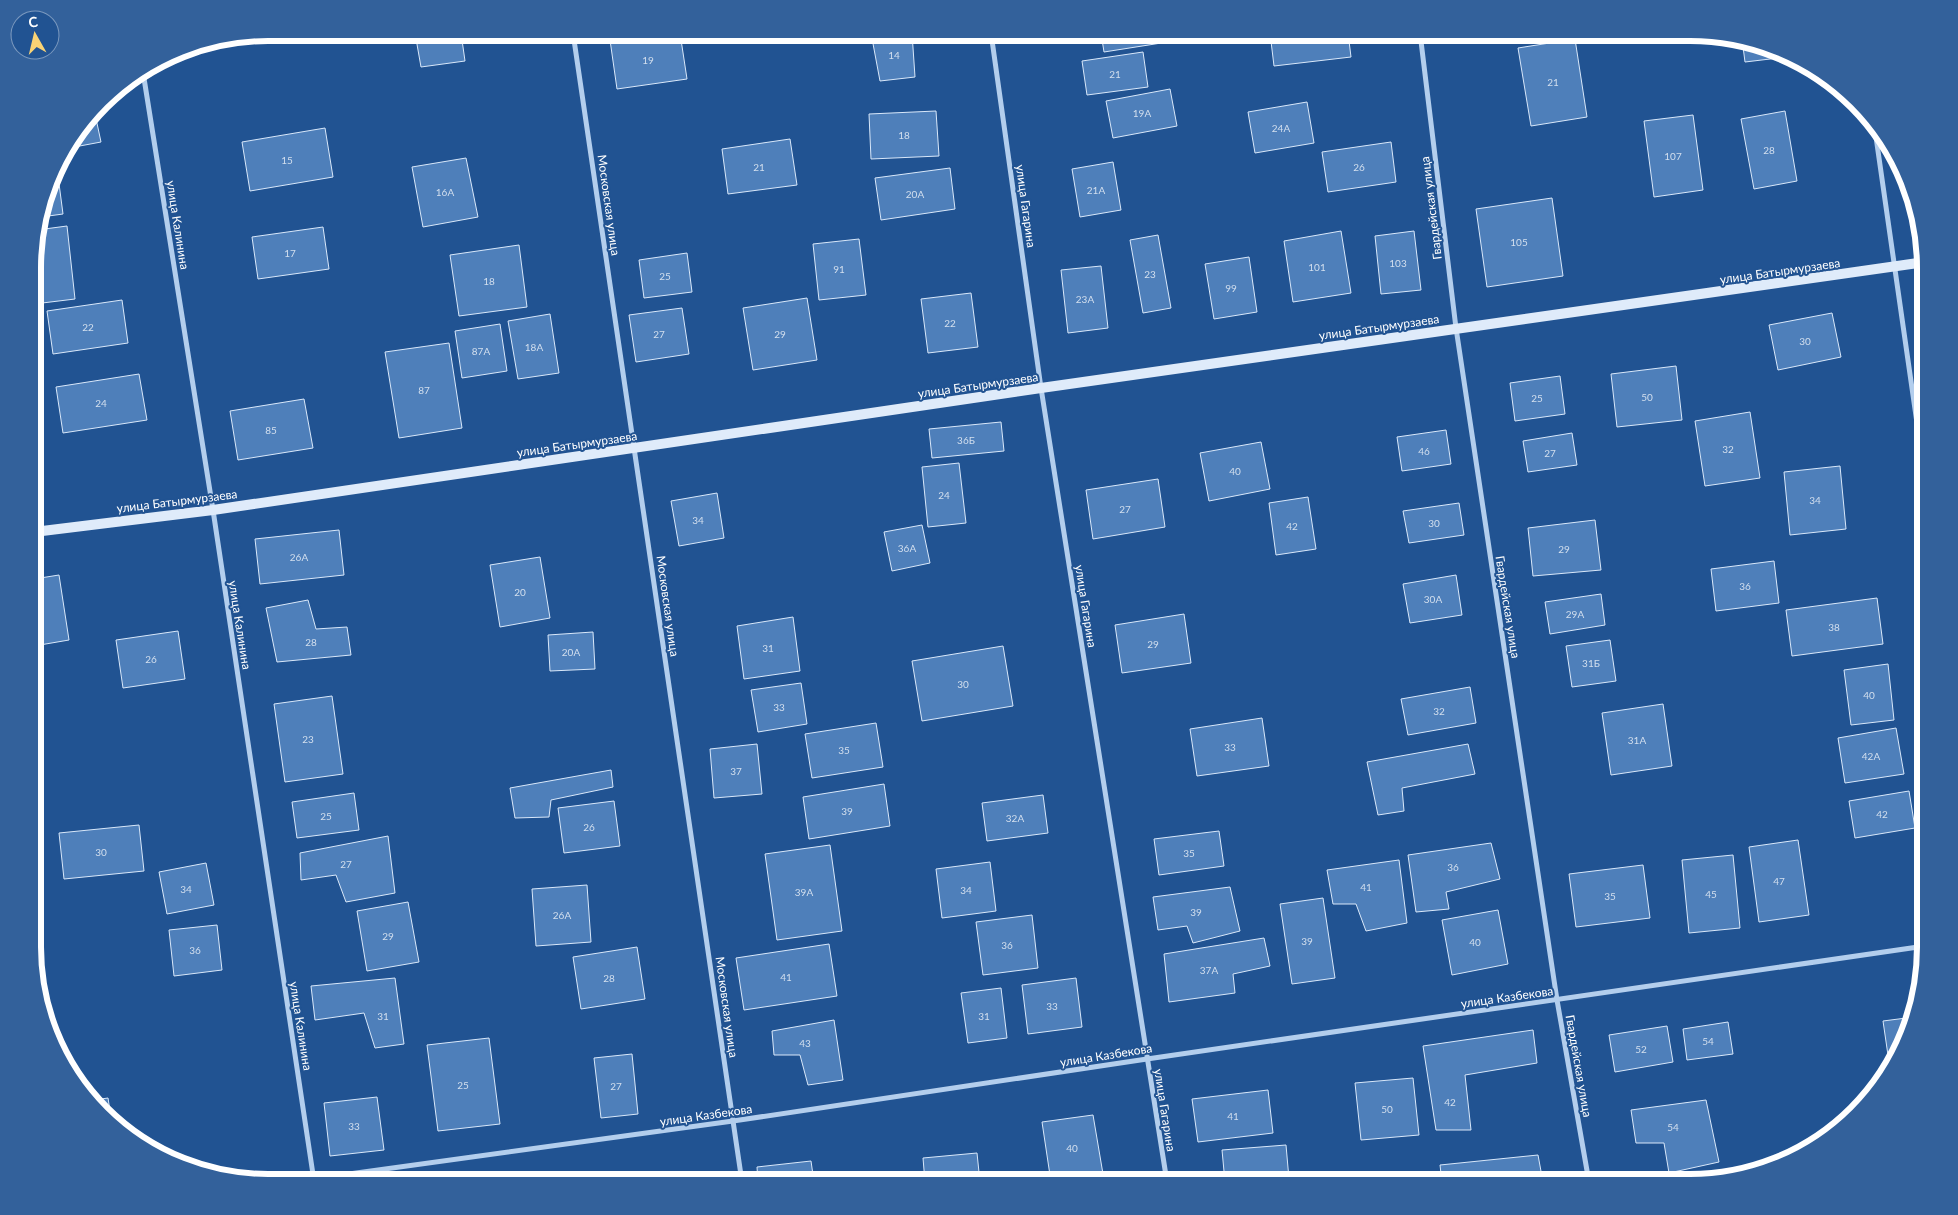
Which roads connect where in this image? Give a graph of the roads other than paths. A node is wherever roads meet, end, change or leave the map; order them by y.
1 (574, 41) edge
2 (992, 41) edge
3 (1421, 41) edge
4 (145, 77) edge
5 (1876, 138) edge
6 (1917, 264) edge
7 (1894, 268) junction
8 (1456, 328) junction
9 (1041, 388) junction
10 (1917, 425) edge
11 (634, 448) junction
12 (213, 510) junction
13 (41, 531) edge
14 (1917, 947) edge
15 (1557, 1000) junction
16 (1147, 1059) junction
17 (733, 1121) junction
18 (313, 1174) edge
19 (363, 1174) edge
20 (741, 1174) edge
21 (1166, 1174) edge
22 (1588, 1174) edge

1 - 11 street, Московская улица
2 - 9 street, улица Гагарина
3 - 8 street, Гвардейская улица
4 - 12 street, улица Калинина
5 - 7 street
6 - 7 street, улица Батырмурзаева
7 - 8 street, улица Батырмурзаева
7 - 10 street
8 - 9 street, улица Батырмурзаева
8 - 15 street, Гвардейская улица
9 - 11 street, улица Батырмурзаева
9 - 16 street, улица Гагарина
11 - 12 street, улица Батырмурзаева
11 - 17 street, Московская улица
12 - 13 street, улица Батырмурзаева
12 - 18 street, улица Калинина
14 - 15 street, улица Казбекова
15 - 16 street, улица Казбекова
15 - 22 street, Гвардейская улица
16 - 17 street, улица Казбекова
16 - 21 street, улица Гагарина
17 - 19 street, улица Казбекова
17 - 20 street, Московская улица

